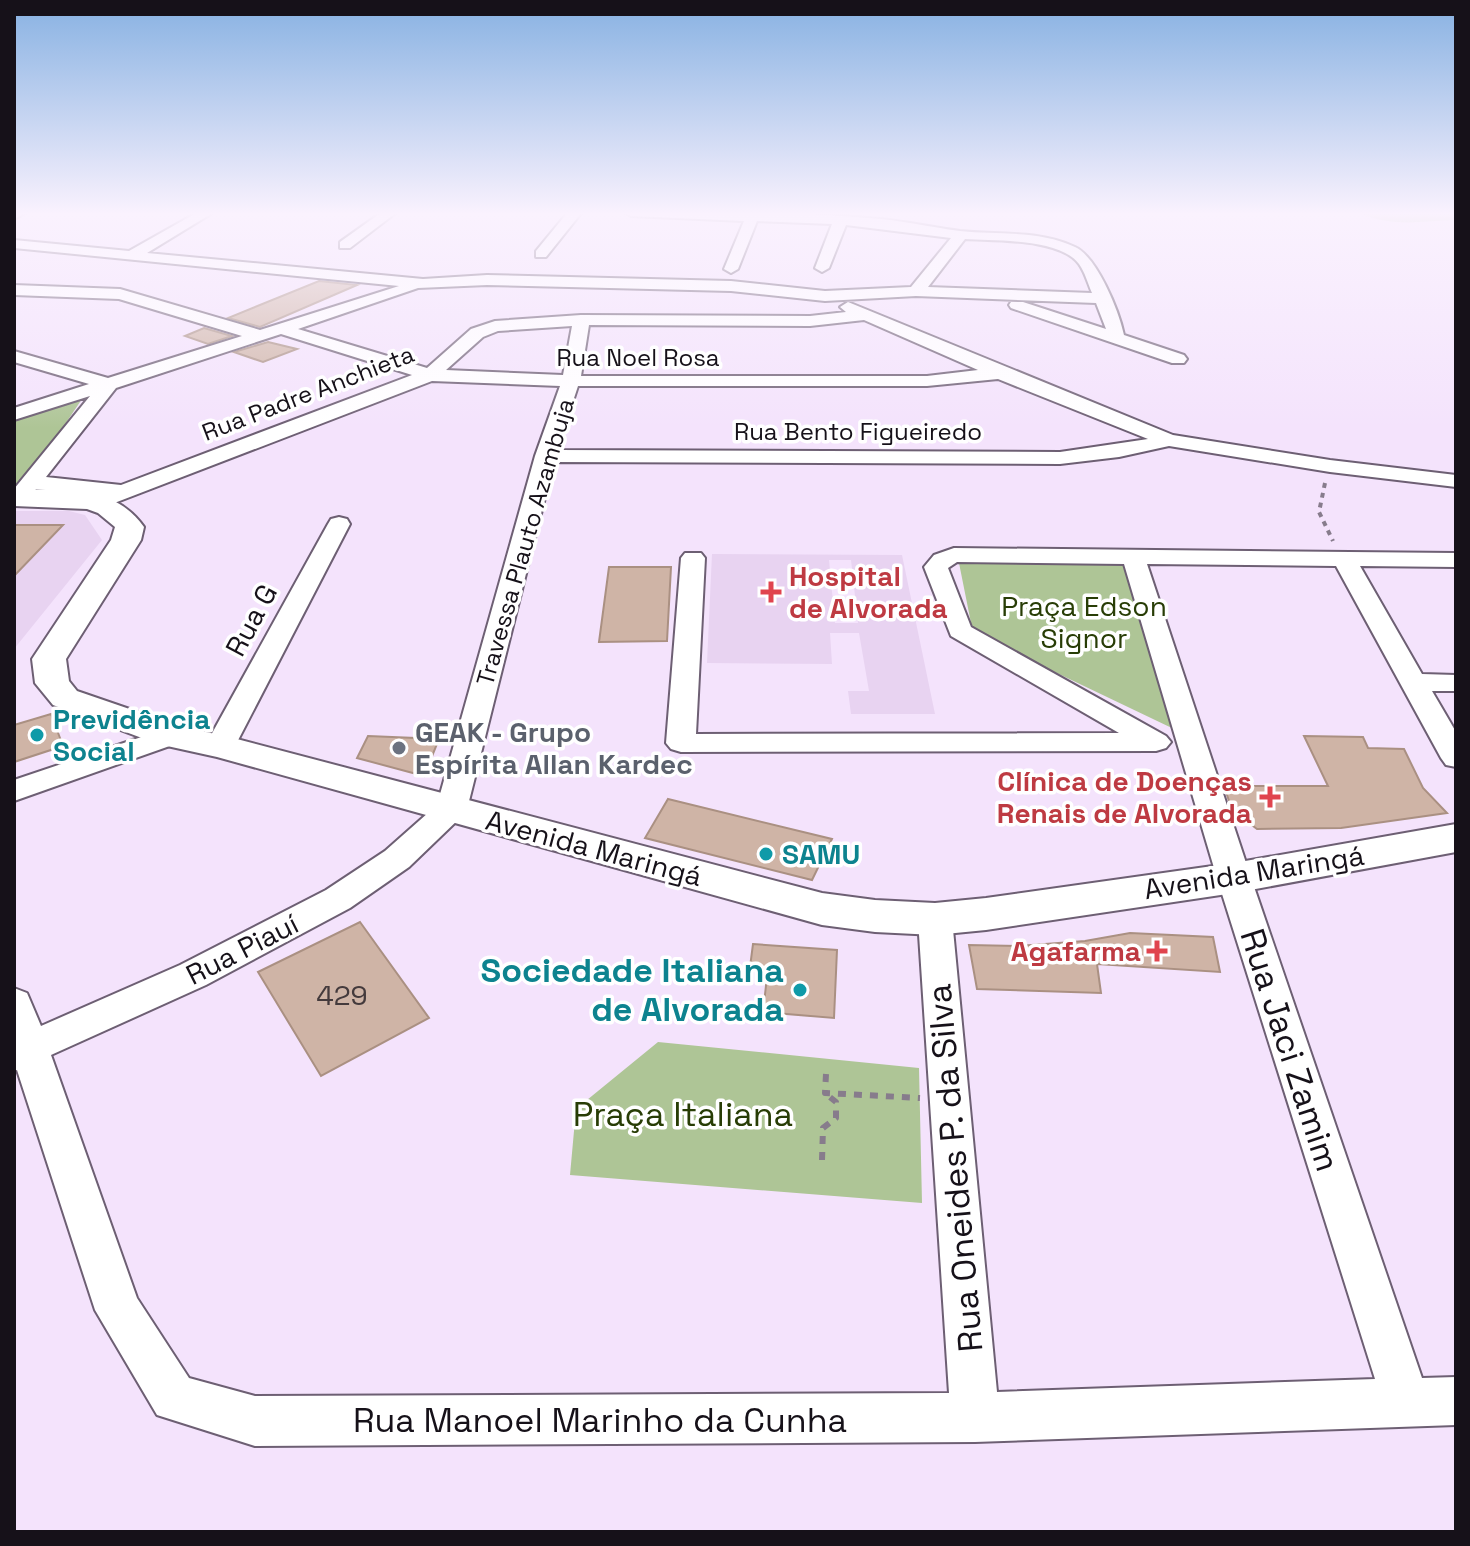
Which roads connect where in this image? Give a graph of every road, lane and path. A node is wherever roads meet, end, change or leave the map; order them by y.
1 (423, 284) edge
2 (656, 284) edge
3 (922, 284) edge
4 (1096, 284) edge
5 (14, 290) edge
6 (916, 291) junction
7 (946, 292) junction
8 (825, 296) junction
9 (1102, 298) junction
10 (864, 315) junction
11 (581, 320) junction
12 (281, 329) junction
13 (261, 336) junction
14 (1116, 337) junction
15 (14, 356) edge
16 (1178, 359) dead end
17 (1000, 373) junction
18 (430, 375) junction
19 (571, 381) junction
20 (109, 384) junction
21 (14, 414) edge
22 (1169, 440) junction
23 (545, 456) junction
24 (1330, 466) junction
25 (1456, 481) edge
26 (110, 497) junction
27 (22, 499) edge
28 (339, 524) dead end
29 (693, 558) dead end
30 (1134, 559) junction
31 (1344, 559) junction
32 (1456, 560) edge
33 (1414, 682) junction
34 (1456, 683) edge
35 (171, 736) junction
36 (1173, 742) junction
37 (220, 746) junction
38 (1456, 758) edge
39 (14, 791) edge
40 (451, 809) junction
41 (1456, 838) edge
42 (1234, 878) junction
43 (935, 919) junction
44 (14, 1003) edge
45 (22, 1052) edge
46 (826, 1074) dead end
47 (825, 1093) junction
48 (949, 1101) junction
49 (822, 1160) dead end
50 (1456, 1401) edge
51 (1406, 1402) junction
52 (975, 1417) junction

1 - 12 street
2 - 8 street
3 - 6 street
4 - 9 street
5 - 13 street
6 - 7 street
6 - 8 street
7 - 9 street
7 - 14 street
8 - 10 street
9 - 14 street
10 - 11 street, Rua Padre Anchieta
10 - 17 street
11 - 18 street, Rua Padre Anchieta
11 - 19 street, Travessa Plauto Azambuja
12 - 13 street
12 - 18 street, Rua Noel Rosa
13 - 20 street
14 - 16 street
15 - 20 street
17 - 19 street, Rua Noel Rosa
17 - 22 street
18 - 19 street, Rua Noel Rosa
18 - 26 street, Rua Padre Anchieta
19 - 23 street, Travessa Plauto Azambuja
20 - 21 street
20 - 27 street
22 - 23 street, Rua Bento Figueiredo
22 - 24 street
23 - 40 street, Travessa Plauto Azambuja
24 - 25 street
24 - 31 path
26 - 27 main road, Avenida Maringá
26 - 35 main road, Avenida Maringá
28 - 37 street, Rua G
29 - 36 street
30 - 31 street
30 - 36 street, Rua Jaci Zamim
30 - 36 street
31 - 32 street
31 - 33 street
33 - 34 street
33 - 38 street
35 - 37 main road, Avenida Maringá
35 - 39 street
36 - 42 street, Rua Jaci Zamim
37 - 40 main road, Avenida Maringá
40 - 43 main road, Avenida Maringá
40 - 45 street, Rua Piauí
41 - 42 main road, Avenida Maringá
42 - 43 main road, Avenida Maringá
42 - 51 street, Rua Jaci Zamim
43 - 48 street, Rua Oneides P. da Silva
44 - 45 street, Rua Manoel Marinho da Cunha
45 - 52 street, Rua Manoel Marinho da Cunha
46 - 47 path
47 - 48 path
47 - 49 path
48 - 52 street, Rua Oneides P. da Silva
50 - 51 street, Rua Manoel Marinho da Cunha
51 - 52 street, Rua Manoel Marinho da Cunha

